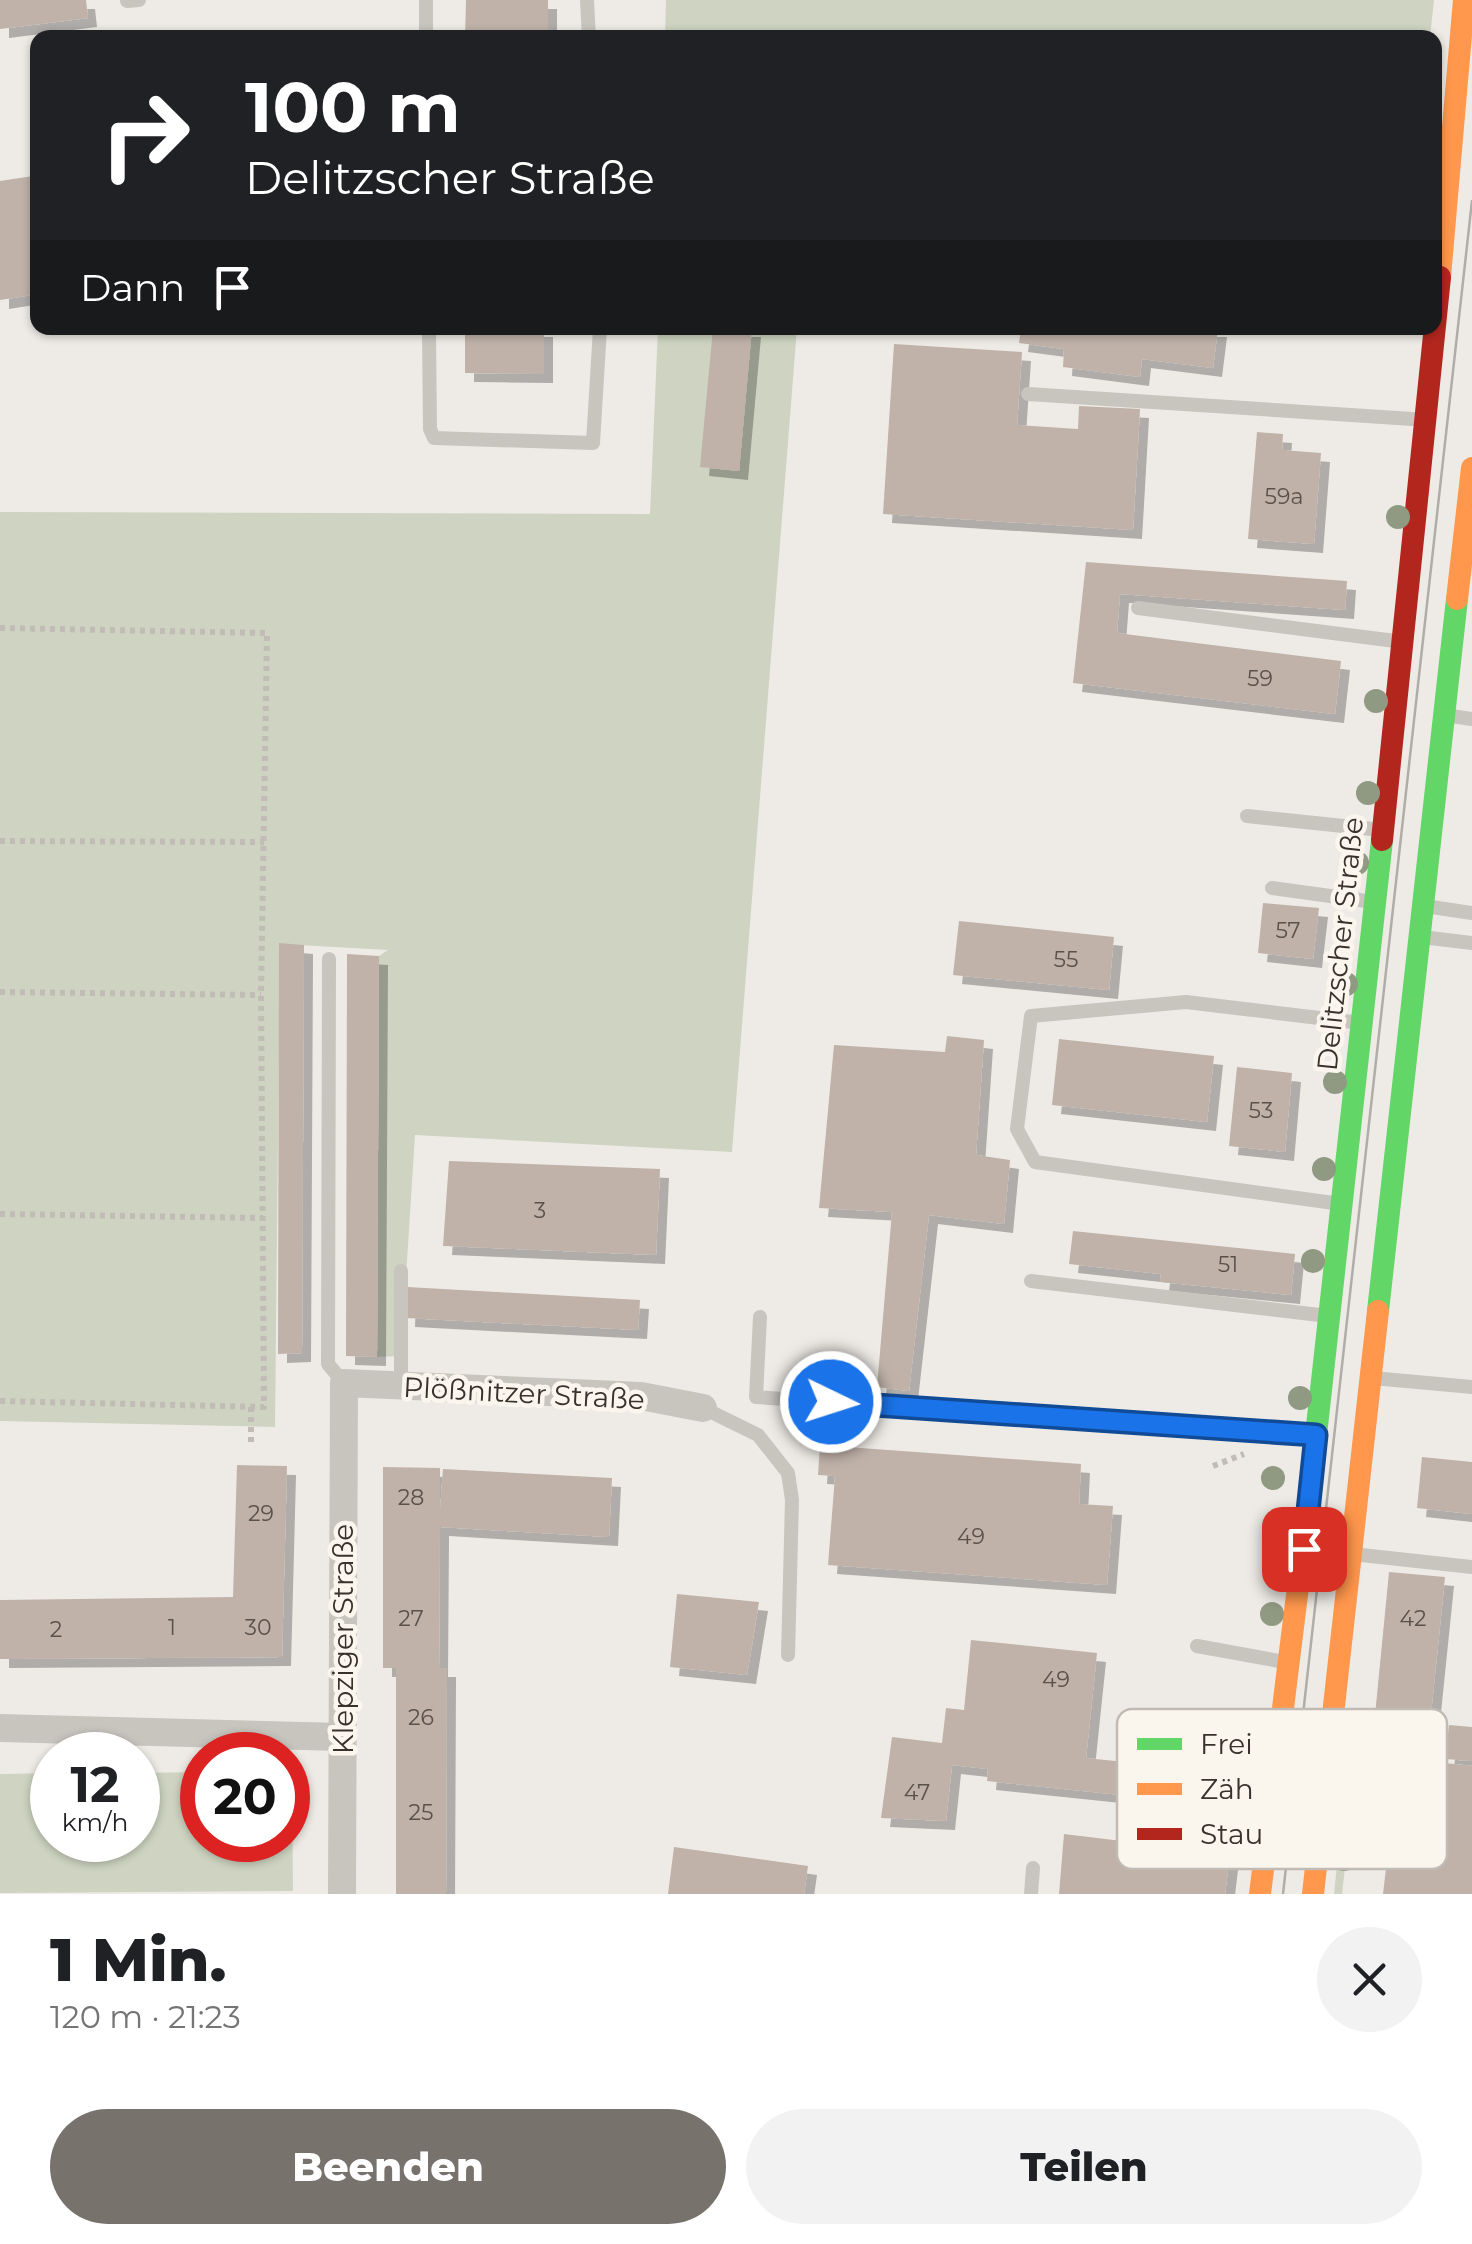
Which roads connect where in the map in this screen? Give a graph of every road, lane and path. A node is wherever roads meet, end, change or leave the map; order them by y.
1 (426, 0) edge
2 (587, 0) edge
3 (1464, 0) edge
4 (426, 30) edge
5 (589, 30) edge
6 (1442, 257) edge
7 (429, 335) edge
8 (600, 335) edge
9 (1435, 335) edge
10 (1028, 394) dead end
11 (1428, 420) junction
12 (1472, 468) edge
13 (1138, 608) dead end
14 (0, 628) edge
15 (1404, 642) junction
16 (1444, 715) junction
17 (1472, 719) edge
18 (1247, 816) dead end
19 (1383, 830) junction
20 (0, 841) edge
21 (264, 842) junction
22 (1272, 888) dead end
23 (1375, 902) junction
24 (1424, 906) junction
25 (1472, 912) edge
26 (1421, 937) junction
27 (1472, 943) edge
28 (329, 959) dead end
29 (0, 992) edge
30 (262, 995) junction
31 (1361, 1024) junction
32 (1342, 1204) junction
33 (0, 1214) edge
34 (263, 1218) junction
35 (401, 1271) dead end
36 (1031, 1281) dead end
37 (1330, 1316) junction
38 (760, 1317) dead end
39 (1370, 1378) junction
40 (402, 1379) junction
41 (344, 1383) junction
42 (648, 1385) dead end
43 (1472, 1387) edge
44 (0, 1401) edge
45 (251, 1407) junction
46 (703, 1408) joint
47 (1316, 1435) junction
48 (251, 1447) dead end
49 (1352, 1554) junction
50 (1472, 1567) edge
51 (1197, 1646) dead end
52 (788, 1655) dead end
53 (1291, 1663) junction
54 (1285, 1709) edge
55 (1334, 1709) edge
56 (0, 1728) edge
57 (342, 1736) junction
58 (1033, 1868) dead end
59 (1263, 1869) edge
60 (1316, 1869) edge
61 (342, 1894) edge
62 (1031, 1894) edge
63 (1260, 1894) edge
64 (1313, 1894) edge

1 - 4 lane
2 - 5 lane
3 - 6 main road, Delitzscher Straße
7 - 8 lane
9 - 11 main road, Delitzscher Straße
10 - 11 lane
11 - 15 main road, Delitzscher Straße
12 - 16 main road
13 - 15 lane
14 - 21 path
15 - 19 main road, Delitzscher Straße
16 - 17 lane
16 - 24 main road
18 - 19 lane
19 - 23 main road, Delitzscher Straße
20 - 21 path
21 - 30 path
22 - 23 lane
23 - 31 main road, Delitzscher Straße
24 - 25 lane
24 - 26 main road
26 - 27 lane
26 - 39 main road
28 - 41 lane
29 - 30 path
30 - 34 path
31 - 32 main road, Delitzscher Straße
31 - 32 lane
32 - 37 main road, Delitzscher Straße
33 - 34 path
34 - 45 path
35 - 40 lane
36 - 37 lane
37 - 47 main road, Delitzscher Straße
38 - 47 lane
39 - 43 lane
39 - 49 main road
40 - 41 street, Plößnitzer Straße
40 - 42 lane
40 - 46 street, Plößnitzer Straße
41 - 57 street, Klepziger Straße
44 - 45 path
45 - 48 path
46 - 52 lane
47 - 53 main road, Delitzscher Straße
49 - 50 lane
49 - 55 main road
51 - 53 lane
53 - 54 main road, Delitzscher Straße
56 - 57 street
57 - 61 street, Klepziger Straße
58 - 62 lane
59 - 63 main road, Delitzscher Straße
60 - 64 main road

